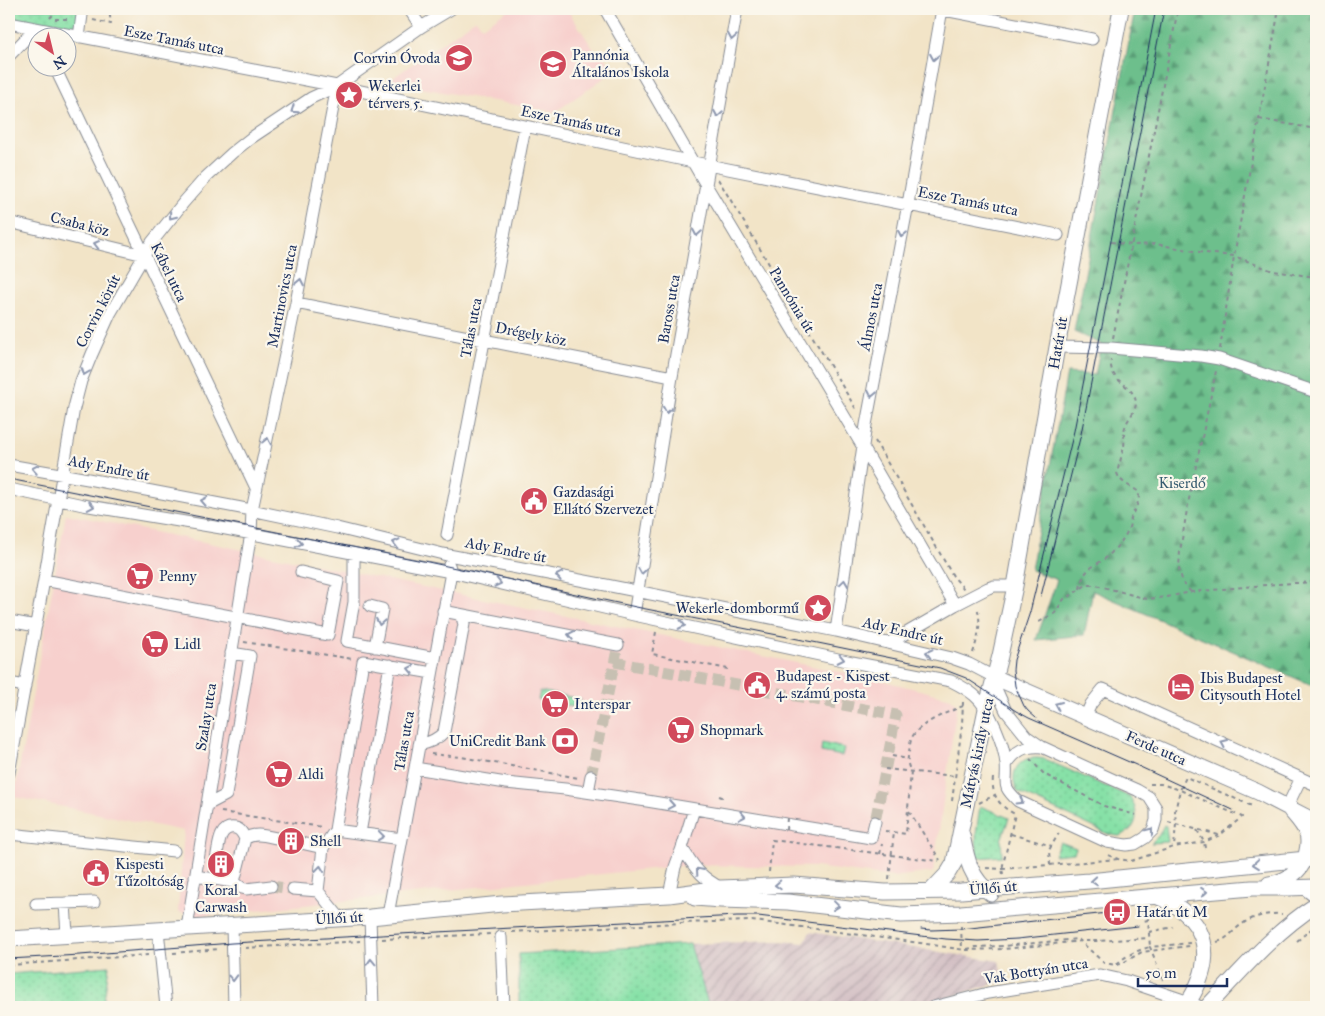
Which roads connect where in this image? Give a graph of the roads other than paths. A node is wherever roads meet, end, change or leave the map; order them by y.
1 (80, 9) edge
2 (409, 9) edge
3 (451, 9) edge
4 (605, 9) edge
5 (737, 9) edge
6 (941, 9) edge
7 (1122, 9) edge
8 (9, 23) edge
9 (422, 27) junction
10 (28, 29) edge
11 (79, 37) joint
12 (1092, 39) dead end
13 (28, 41) edge
14 (9, 56) edge
15 (60, 78) edge
16 (337, 86) junction
17 (525, 127) junction
18 (693, 162) junction
19 (709, 164) junction
20 (706, 185) junction
21 (908, 204) junction
22 (9, 222) edge
23 (1058, 235) dead end
24 (144, 255) junction
25 (296, 303) junction
26 (484, 340) junction
27 (1057, 346) junction
28 (672, 377) junction
29 (1316, 392) edge
30 (864, 449) junction
31 (9, 465) edge
32 (62, 474) junction
33 (256, 488) junction
34 (9, 489) edge
35 (57, 500) junction
36 (252, 510) junction
37 (251, 534) junction
38 (447, 535) dead end
39 (354, 554) junction
40 (443, 554) junction
41 (465, 558) junction
42 (301, 572) dead end
43 (451, 572) junction
44 (44, 580) junction
45 (1015, 586) junction
46 (638, 592) junction
47 (361, 604) junction
48 (955, 605) junction
49 (443, 611) junction
50 (458, 614) junction
51 (634, 615) junction
52 (237, 617) junction
53 (9, 622) edge
54 (36, 626) junction
55 (836, 631) junction
56 (889, 643) junction
57 (618, 645) dead end
58 (375, 647) junction
59 (231, 653) junction
60 (435, 658) junction
61 (390, 665) junction
62 (432, 673) junction
63 (994, 676) junction
64 (9, 683) edge
65 (25, 686) junction
66 (430, 687) junction
67 (452, 690) junction
68 (986, 709) junction
69 (1006, 711) junction
70 (1085, 717) junction
71 (1042, 747) junction
72 (418, 749) junction
73 (1006, 765) junction
74 (415, 768) junction
75 (9, 774) edge
76 (588, 777) tunnel mouth
77 (1301, 778) junction
78 (1316, 785) edge
79 (588, 792) junction
80 (206, 807) junction
81 (1287, 807) junction
82 (694, 809) junction
83 (1311, 819) edge
84 (335, 830) junction
85 (961, 830) junction
86 (1316, 831) edge
87 (875, 832) road end
88 (360, 833) junction
89 (9, 834) edge
90 (245, 839) junction
91 (281, 839) tunnel mouth
92 (402, 839) junction
93 (301, 844) tunnel mouth
94 (322, 848) junction
95 (682, 848) junction
96 (174, 851) dead end
97 (1310, 859) edge
98 (214, 869) junction
99 (195, 876) junction
100 (234, 882) junction
101 (271, 886) tunnel mouth
102 (1310, 887) edge
103 (721, 888) junction
104 (1252, 888) junction
105 (293, 889) tunnel mouth
106 (985, 889) junction
107 (318, 891) junction
108 (931, 891) junction
109 (669, 895) junction
110 (1156, 896) junction
111 (1316, 898) edge
112 (94, 902) dead end
113 (65, 903) junction
114 (36, 904) dead end
115 (1316, 905) edge
116 (1016, 908) junction
117 (388, 915) junction
118 (370, 917) junction
119 (340, 918) junction
120 (232, 925) junction
121 (187, 928) junction
122 (158, 930) junction
123 (67, 935) junction
124 (500, 937) dead end
125 (9, 939) edge
126 (956, 1004) edge
127 (1191, 1005) edge
128 (166, 1007) edge
129 (234, 1007) edge
130 (373, 1007) edge
131 (504, 1007) edge
132 (933, 1007) edge
133 (1207, 1007) edge

1 - 11 street
2 - 9 street
3 - 9 street, Corvin körút
4 - 18 street, Pannónia út
5 -> 19 street, Baross utca
6 - 12 street
6 -> 21 street, Álmos utca
7 - 27 main road, Határ út
8 - 10 street, Esze Tamás utca
9 - 16 street, Corvin körút
11 - 16 street, Esze Tamás utca
13 - 14 street
15 - 24 street, Kábel utca
16 - 17 street, Esze Tamás utca
16 -> 24 street, Corvin körút
25 -> 16 street, Martinovics utca
17 - 18 street, Esze Tamás utca
17 - 26 street, Tálas utca
18 - 19 street, Esze Tamás utca
18 - 20 street, Pannónia út
19 - 20 street, Baross utca
19 - 21 street, Esze Tamás utca
20 -> 28 street, Baross utca
20 - 30 street, Pannónia út
21 - 23 street, Esze Tamás utca
21 -> 30 street, Álmos utca
24 -> 22 street, Csaba köz
24 -> 32 street, Corvin körút
24 - 33 street, Kábel utca
25 - 26 street, Drégely köz
33 -> 25 street, Martinovics utca
26 - 28 street, Drégely köz
26 - 38 street, Tálas utca
27 - 29 street
27 - 45 main road, Határ út
28 -> 46 street, Baross utca
30 - 48 street, Pannónia út
55 -> 30 street, Álmos utca
32 -> 31 street, Ady Endre út
32 - 35 street, Corvin körút
36 -> 32 street, Ady Endre út
33 - 36 street, Martinovics utca
34 - 35 street
35 -> 37 street
35 - 44 street, Corvin körút
36 - 37 street, Szalay utca
40 -> 36 street, Ady Endre út
37 -> 39 street
37 - 52 street, Szalay utca
39 - 43 street
39 - 47 street
40 - 41 street, Ady Endre út
40 - 43 street
41 - 43 street
46 -> 41 street, Ady Endre út
42 - 52 street
43 - 49 street, Tálas utca
43 -> 51 street
44 - 52 street
44 - 54 street, Corvin körút
45 - 48 street
45 - 63 main road, Határ út
46 - 51 street, Baross utca
46 - 55 street, Ady Endre út
47 -> 58 street
47 - 58 street
48 - 56 street
49 - 50 street
49 - 60 street, Tálas utca
57 -> 50 street
50 - 67 street
51 -> 68 street
52 - 59 street, Szalay utca
53 - 54 street
54 - 65 street, Corvin körút
55 - 56 street, Ady Endre út
63 -> 56 street, Ady Endre út
58 - 60 street
59 - 80 street, Szalay utca
59 - 80 street
60 - 62 street, Tálas utca
62 -> 61 street
61 - 84 street
61 - 88 street
62 - 66 street, Tálas utca
63 - 68 main road, Mátyás király utca
63 - 69 street
70 -> 63 main road, Ferde utca
64 - 65 street
65 - 75 street, Corvin körút
66 - 67 street
66 - 72 street, Tálas utca
67 - 72 street
68 - 69 street
68 - 73 street
68 - 85 main road, Mátyás király utca
69 - 71 street
77 -> 70 street
70 - 81 main road, Ferde utca
71 - 73 street
73 -> 71 street
72 - 74 street, Tálas utca
74 - 79 street
74 - 92 street, Tálas utca
76 - 79 street
77 - 78 street
77 - 81 street
79 -> 82 street
80 - 99 street, Szalay utca
81 - 83 main road, Ferde utca
81 - 97 main road
82 -> 87 street
82 - 95 street
83 - 86 street
84 - 88 street
84 - 94 street
85 - 106 main road
85 - 108 main road, Mátyás király utca
88 -> 92 street
89 - 96 street
90 - 91 street
90 - 98 street
90 - 100 street
92 - 117 street, Tálas utca
93 - 94 street
107 -> 94 street
103 -> 95 street
95 - 109 street
97 - 104 main road
97 -> 106 main road, Üllői út
98 - 99 street
98 - 100 street
99 - 121 street, Szalay utca
100 - 101 street
102 - 104 main road, Üllői út
102 - 111 street
108 -> 103 main road, Üllői út
103 - 109 main road, Üllői út
110 -> 104 main road, Üllői út
105 - 107 street
106 - 108 main road, Üllői út
106 - 116 main road
107 - 119 street
109 -> 116 main road, Üllői út
109 - 117 main road, Üllői út
110 - 116 main road, Üllői út
110 - 127 main road
112 - 113 street
113 - 114 street
113 - 123 street
115 - 133 main road, bridge
117 - 118 main road, Üllői út
118 - 119 main road, Üllői út
130 -> 118 street
119 - 120 main road, Üllői út
120 - 121 main road, Üllői út
120 -> 129 street
121 - 122 main road, Üllői út
122 - 123 main road, Üllői út
122 - 128 street
123 - 125 main road, Üllői út
124 - 131 street
126 - 127 street, Vak Bottyán utca
126 - 132 street, Vak Bottyán utca

